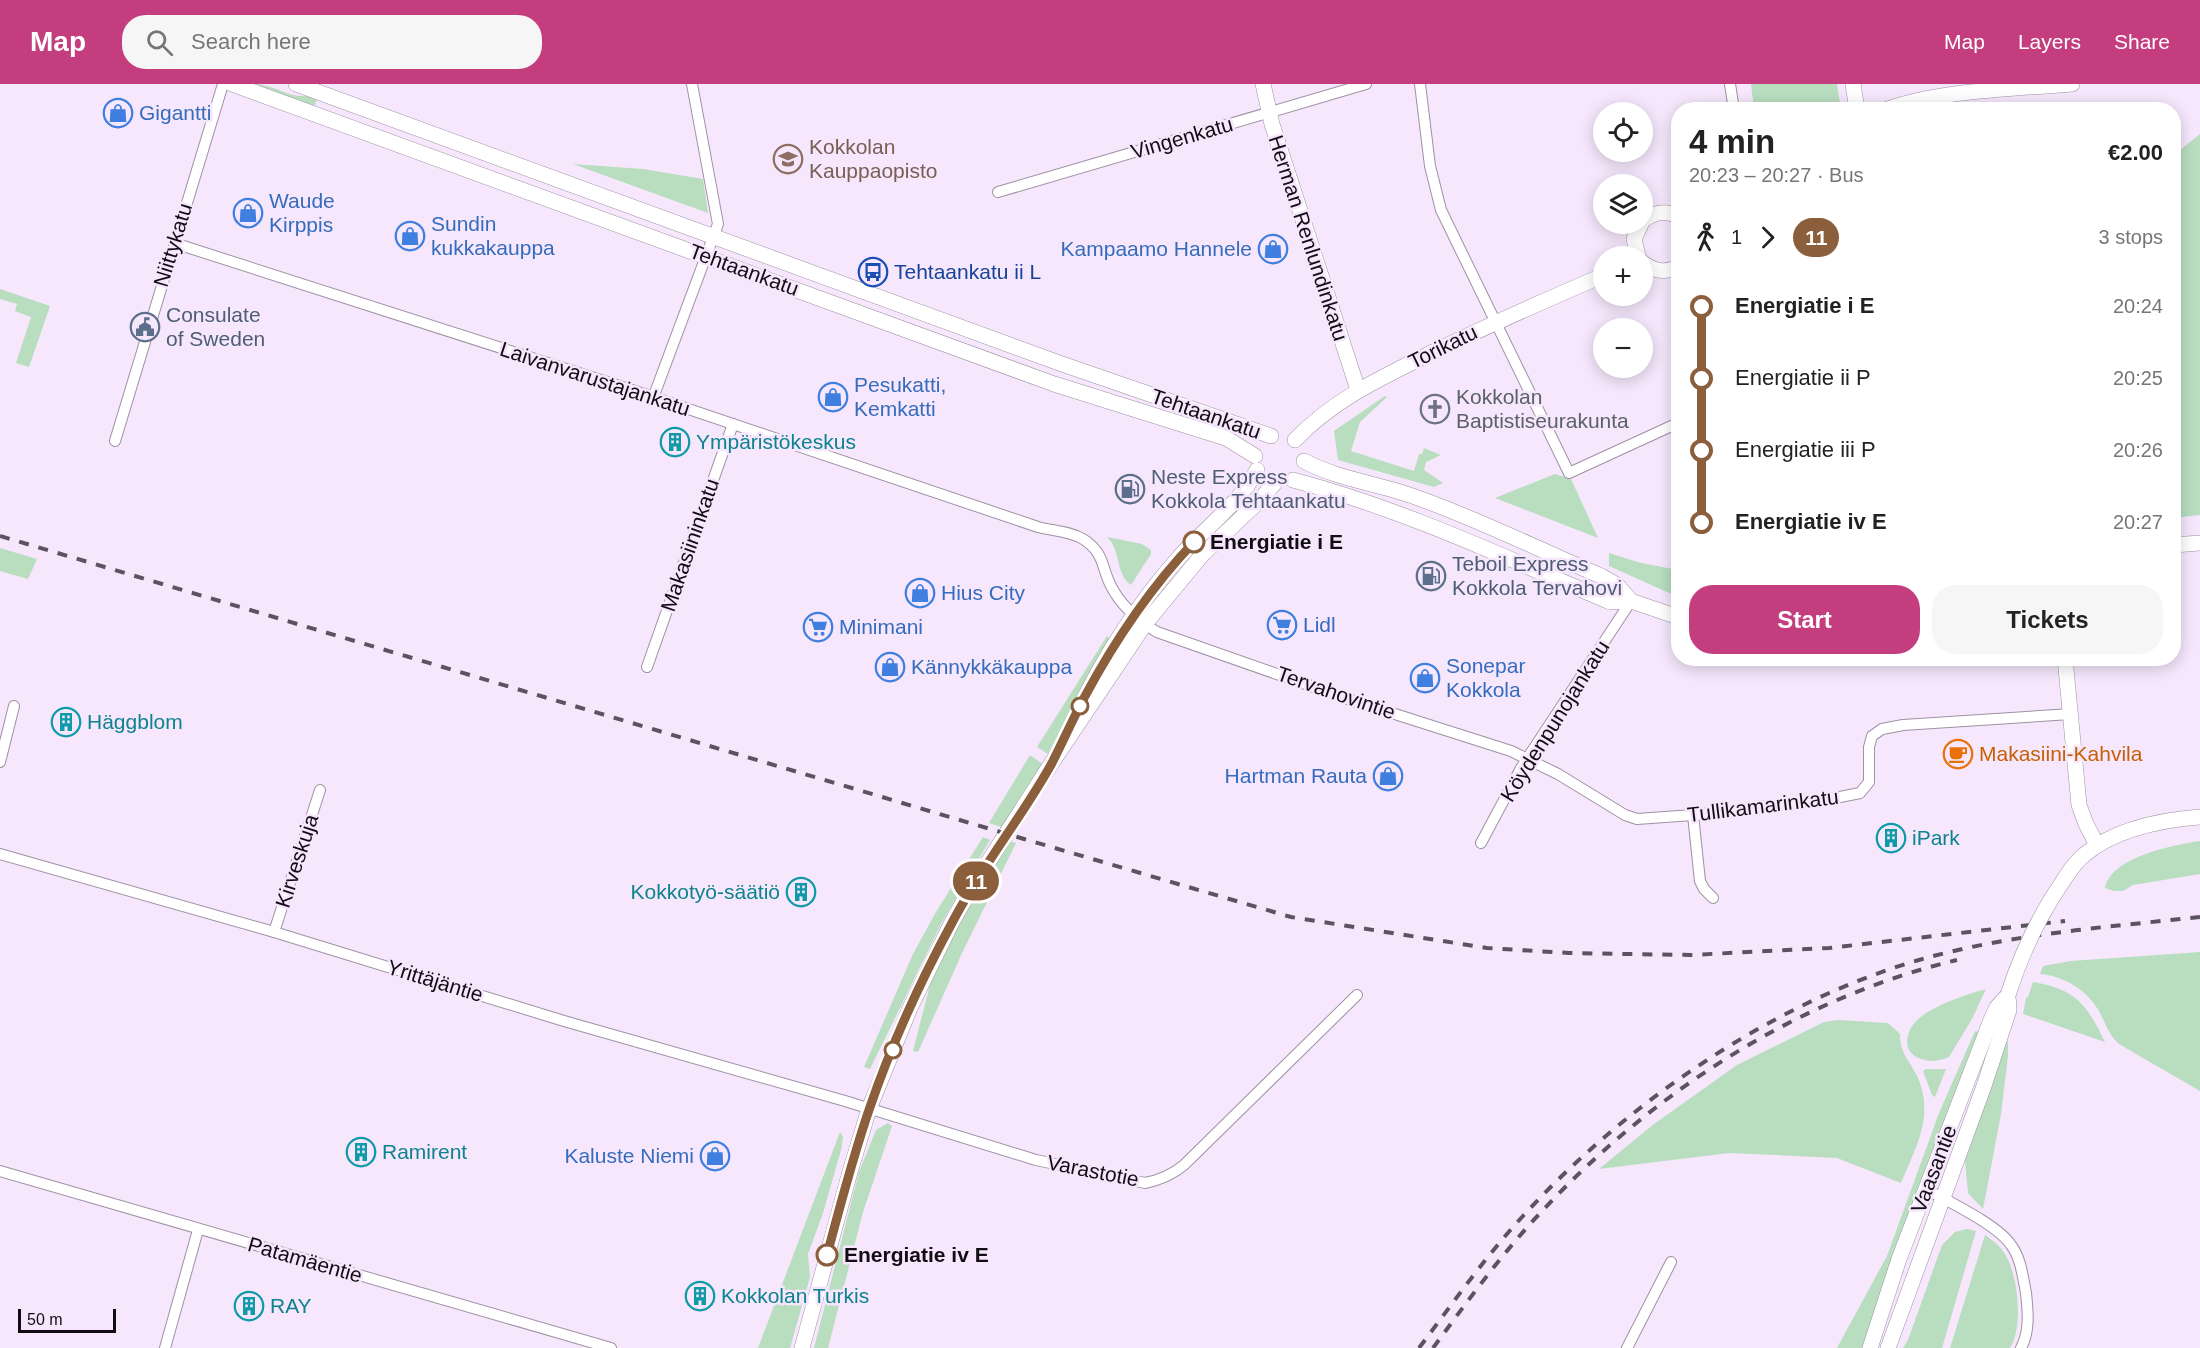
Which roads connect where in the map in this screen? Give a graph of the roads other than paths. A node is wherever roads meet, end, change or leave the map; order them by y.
1 (223, 84) edge
2 (232, 84) edge
3 (296, 84) edge
4 (692, 84) edge
5 (1263, 84) edge
6 (1366, 84) edge
7 (1420, 84) edge
8 (1730, 84) edge
9 (1853, 84) edge
10 (2072, 84) edge
11 (2038, 85) edge
12 (1733, 102) edge
13 (1856, 102) edge
14 (1907, 102) edge
15 (1268, 113) junction
16 (998, 192) dead end
17 (1671, 214) edge
18 (1653, 216) edge
19 (713, 236) junction
20 (174, 243) junction
21 (706, 256) junction
22 (1653, 269) edge
23 (1671, 270) edge
24 (1593, 280) edge
25 (1495, 323) junction
26 (1358, 390) junction
27 (653, 398) junction
28 (733, 424) junction
29 (1671, 426) edge
30 (1271, 436) junction
31 (1294, 440) junction
32 (115, 441) dead end
33 (1304, 461) junction
34 (1256, 463) junction
35 (1293, 480) junction
36 (1274, 484) junction
37 (2200, 543) edge
38 (2181, 544) edge
39 (1631, 601) junction
40 (1671, 614) edge
41 (1139, 620) junction
42 (2066, 666) edge
43 (647, 667) dead end
44 (14, 706) dead end
45 (2071, 714) junction
46 (1528, 760) junction
47 (0, 762) edge
48 (320, 790) dead end
49 (1694, 814) junction
50 (2200, 816) edge
51 (1481, 843) dead end
52 (2097, 845) junction
53 (0, 854) edge
54 (1713, 898) dead end
55 (274, 932) junction
56 (1357, 995) dead end
57 (2008, 995) junction
58 (869, 1109) junction
59 (0, 1171) edge
60 (1926, 1189) junction
61 (1944, 1199) junction
62 (198, 1230) junction
63 (1671, 1262) dead end
64 (165, 1348) edge
65 (611, 1348) edge
66 (802, 1348) edge
67 (1627, 1348) edge
68 (1870, 1348) edge
69 (1888, 1348) edge
70 (2021, 1348) edge

1 - 20 street, Niittykatu
2 - 21 main road, Tehtaankatu
3 - 19 main road, Tehtaankatu
4 - 19 street
5 - 15 main road, Herman Renlundinkatu
6 - 15 street, Vingenkatu
7 - 25 street
8 - 12 street
9 - 13 main road
10 - 11 main road
11 - 14 main road
15 - 16 street, Vingenkatu
15 - 26 main road, Herman Renlundinkatu
17 - 18 main road
19 - 21 street
19 - 30 main road, Tehtaankatu
20 - 27 street, Laivanvarustajankatu
20 - 32 street, Niittykatu
21 - 27 street
21 - 34 main road, Tehtaankatu
22 - 23 main road
24 - 25 main road, Torikatu
25 - 26 main road, Torikatu
25 - 29 street
26 - 31 main road, Torikatu
27 - 28 street, Laivanvarustajankatu
28 - 41 street, Laivanvarustajankatu
28 - 43 street, Makasiininkatu
30 - 31 main road
30 - 34 main road
31 - 33 main road
33 - 35 main road
33 - 39 main road
34 - 36 main road
34 - 41 main road
35 - 36 main road
35 - 39 main road
36 - 41 main road
37 - 38 main road
39 - 40 main road
39 - 46 street, Köydenpunojankatu
41 - 46 street, Tervahovintie
41 - 58 main road
42 - 45 main road
44 - 47 street
45 - 49 street, Tullikamarinkatu
45 - 52 main road
46 - 49 street, Tullikamarinkatu
46 - 51 street, Köydenpunojankatu
48 - 55 street, Kirveskuja
49 - 54 street
50 - 52 main road, Vaasantie
52 - 57 main road, Vaasantie, bridge
53 - 55 street, Yrittäjäntie
55 - 58 street, Yrittäjäntie
56 - 58 street, Varastotie
57 - 60 main road, Vaasantie
57 - 61 main road, Vaasantie
58 - 66 main road
59 - 62 street, Patamäentie
60 - 61 street
60 - 68 main road, Vaasantie
61 - 69 main road, Vaasantie
61 - 70 street
62 - 64 street
62 - 65 street, Patamäentie
63 - 67 street

